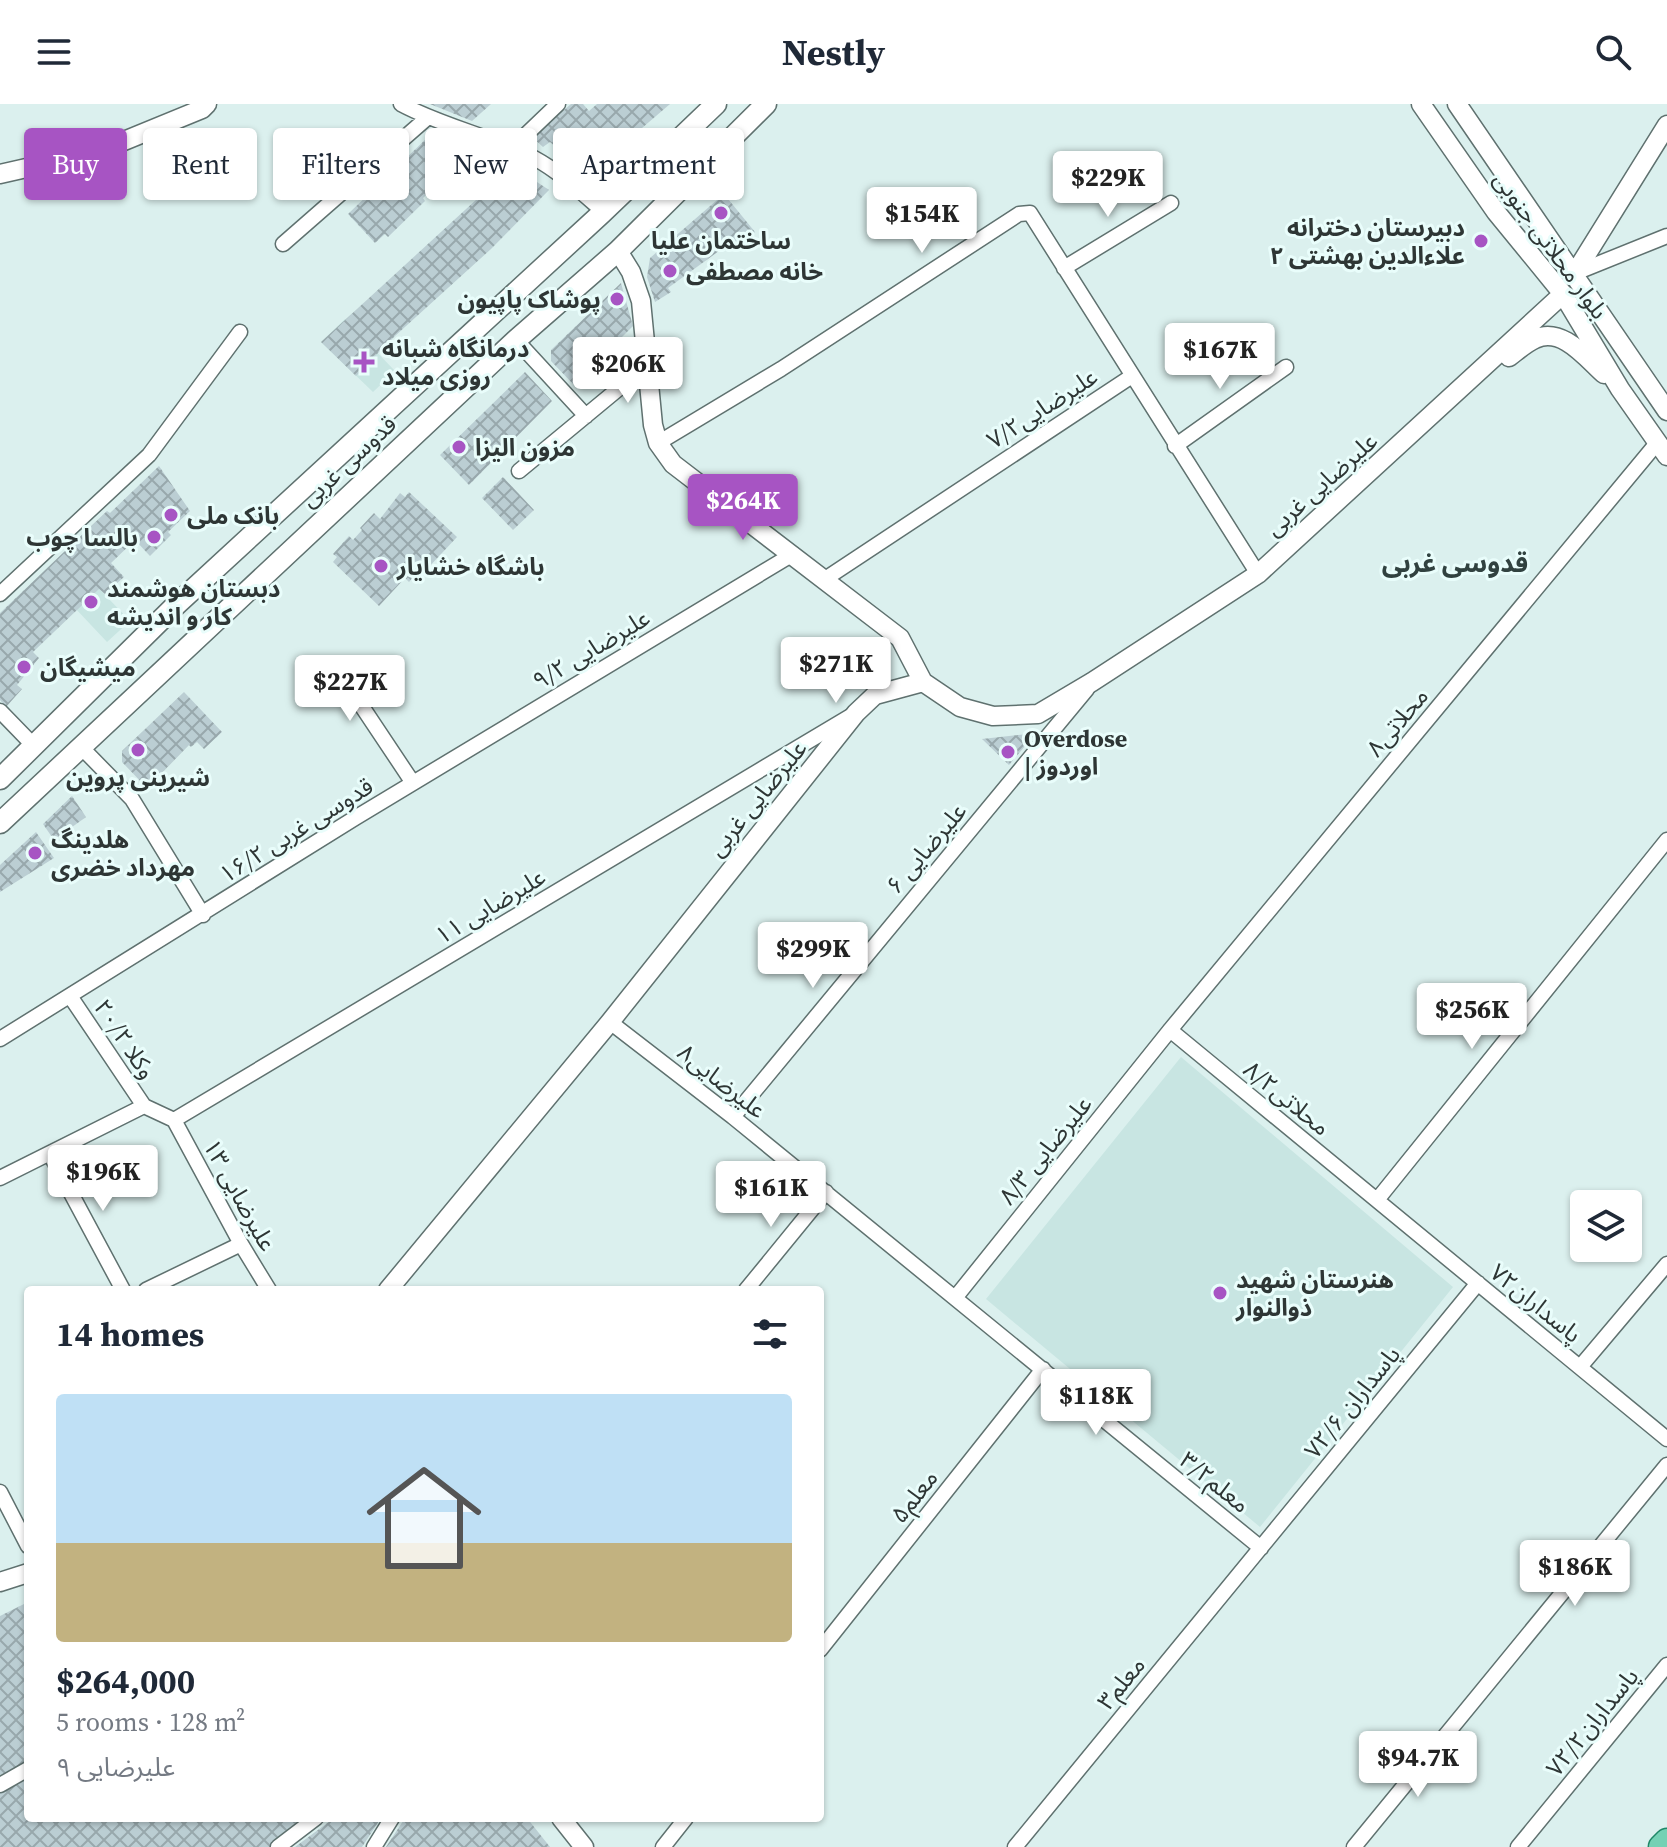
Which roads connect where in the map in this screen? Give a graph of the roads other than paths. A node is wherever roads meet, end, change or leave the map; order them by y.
1 (207, 104) edge
2 (401, 104) edge
3 (558, 104) edge
4 (716, 104) edge
5 (766, 104) edge
6 (1421, 104) edge
7 (1457, 104) edge
8 (427, 118) junction
9 (1667, 125) edge
10 (455, 128) edge
11 (533, 128) edge
12 (537, 162) edge
13 (0, 174) edge
14 (1171, 203) dead end
15 (604, 212) junction
16 (1667, 236) edge
17 (283, 244) dead end
18 (618, 251) junction
19 (1064, 268) junction
20 (1575, 273) junction
21 (1563, 294) junction
22 (240, 332) dead end
23 (516, 340) junction
24 (646, 366) junction
25 (1286, 367) dead end
26 (1132, 376) junction
27 (1620, 389) junction
28 (1454, 395) junction
29 (1667, 411) edge
30 (586, 416) junction
31 (658, 443) junction
32 (1175, 446) junction
33 (1662, 450) edge
34 (519, 471) dead end
35 (793, 554) junction
36 (1258, 574) junction
37 (825, 579) junction
38 (0, 594) edge
39 (389, 676) dead end
40 (923, 682) junction
41 (1092, 682) junction
42 (0, 711) edge
43 (856, 713) junction
44 (35, 747) junction
45 (81, 747) junction
46 (0, 779) edge
47 (413, 783) junction
48 (0, 823) edge
49 (1667, 840) edge
50 (203, 915) junction
51 (70, 996) junction
52 (610, 1022) junction
53 (1170, 1030) junction
54 (0, 1039) edge
55 (144, 1106) junction
56 (733, 1117) junction
57 (174, 1120) junction
58 (50, 1154) junction
59 (0, 1178) edge
60 (826, 1192) junction
61 (1377, 1200) junction
62 (241, 1244) junction
63 (1667, 1264) edge
64 (1478, 1283) junction
65 (121, 1286) edge
66 (154, 1286) edge
67 (267, 1286) edge
68 (391, 1286) edge
69 (749, 1286) edge
70 (955, 1298) junction
71 (1580, 1367) junction
72 (1043, 1369) junction
73 (1667, 1439) edge
74 (1667, 1465) edge
75 (0, 1492) edge
76 (24, 1538) edge
77 (1261, 1548) junction
78 (24, 1574) edge
79 (0, 1582) edge
80 (824, 1645) edge
81 (1667, 1665) edge
82 (24, 1771) edge
83 (0, 1785) edge
84 (311, 1822) edge
85 (390, 1822) edge
86 (564, 1822) edge
87 (683, 1822) edge
88 (1667, 1841) edge
89 (278, 1847) edge
90 (374, 1847) edge
91 (584, 1847) edge
92 (663, 1847) edge
93 (1015, 1847) edge
94 (1354, 1847) edge
95 (1518, 1847) edge
96 (1661, 1847) edge

1 - 13 street
2 - 8 street
3 - 11 street
4 - 15 main road, قدوسی غربی
5 - 18 main road, قدوسی غربی
6 - 21 street, بلوار محلاتی جنوبی
7 - 20 street, بلوار محلاتی جنوبی
8 - 10 street
8 - 17 street
9 - 20 street
12 - 15 street
14 - 19 street
15 - 44 main road, قدوسی غربی
16 - 20 street
18 - 23 main road, قدوسی غربی
18 - 24 street
19 - 26 street
19 - 31 street
20 - 29 street, بلوار محلاتی جنوبی
21 - 27 street, بلوار محلاتی جنوبی
21 - 28 street, علیرضایی غربی
22 - 38 street
23 - 30 street
23 - 45 main road, قدوسی غربی
24 - 30 street
24 - 31 street
25 - 32 street
26 - 32 street
26 - 37 street, علیرضایی۷/۲
27 - 28 street, علیرضایی غربی
27 - 33 street, بلوار محلاتی جنوبی
28 - 36 street, علیرضایی غربی
30 - 34 street
31 - 35 street
32 - 36 street
33 - 53 street, محلاتی۸
35 - 37 street
35 - 47 street, ۹/۲ علیرضایی
36 - 41 street, علیرضایی غربی
37 - 40 street
39 - 47 street
40 - 41 street, علیرضایی غربی
40 - 43 street, علیرضایی غربی
41 - 56 street, ۶ علیرضایی
42 - 44 street
43 - 52 street, علیرضایی غربی
43 - 57 street, ۱۱ علیرضایی
44 - 46 main road, قدوسی غربی
45 - 48 main road, قدوسی غربی
45 - 50 street
47 - 50 street, ۱۶/۲ قدوسی غربی
49 - 61 street
50 - 51 street, ۱۶/۲ قدوسی غربی
51 - 54 street, ۱۶/۲ قدوسی غربی
51 - 55 street, وکلا ۲۰/۲
52 - 56 street, علیرضایی۸
52 - 68 street, علیرضایی غربی
53 - 61 street, محلاتی۸/۲
53 - 70 street, ۸/۳ علیرضایی
55 - 57 street
55 - 58 street
56 - 60 street, علیرضایی۸
57 - 62 street, ۱۳ علیرضایی
58 - 59 street
58 - 65 street
60 - 69 street
60 - 70 street, علیرضایی۸
61 - 64 street, پاسداران۷۲
62 - 66 street
62 - 67 street, ۱۳ علیرضایی
63 - 71 street
64 - 71 street, پاسداران۷۲
64 - 77 street, ۷۲/۶ پاسداران
70 - 72 street, معلم۳/۲
71 - 73 street, پاسداران۷۲
72 - 77 street, معلم۳/۲
72 - 80 street, معلم۵
74 - 94 street
75 - 76 street
77 - 93 street, معلم۳
78 - 79 street
81 - 95 street, پاسداران۷۲/۲
82 - 83 street
84 - 89 street
85 - 90 street
86 - 91 street
87 - 92 street
88 - 96 main road

